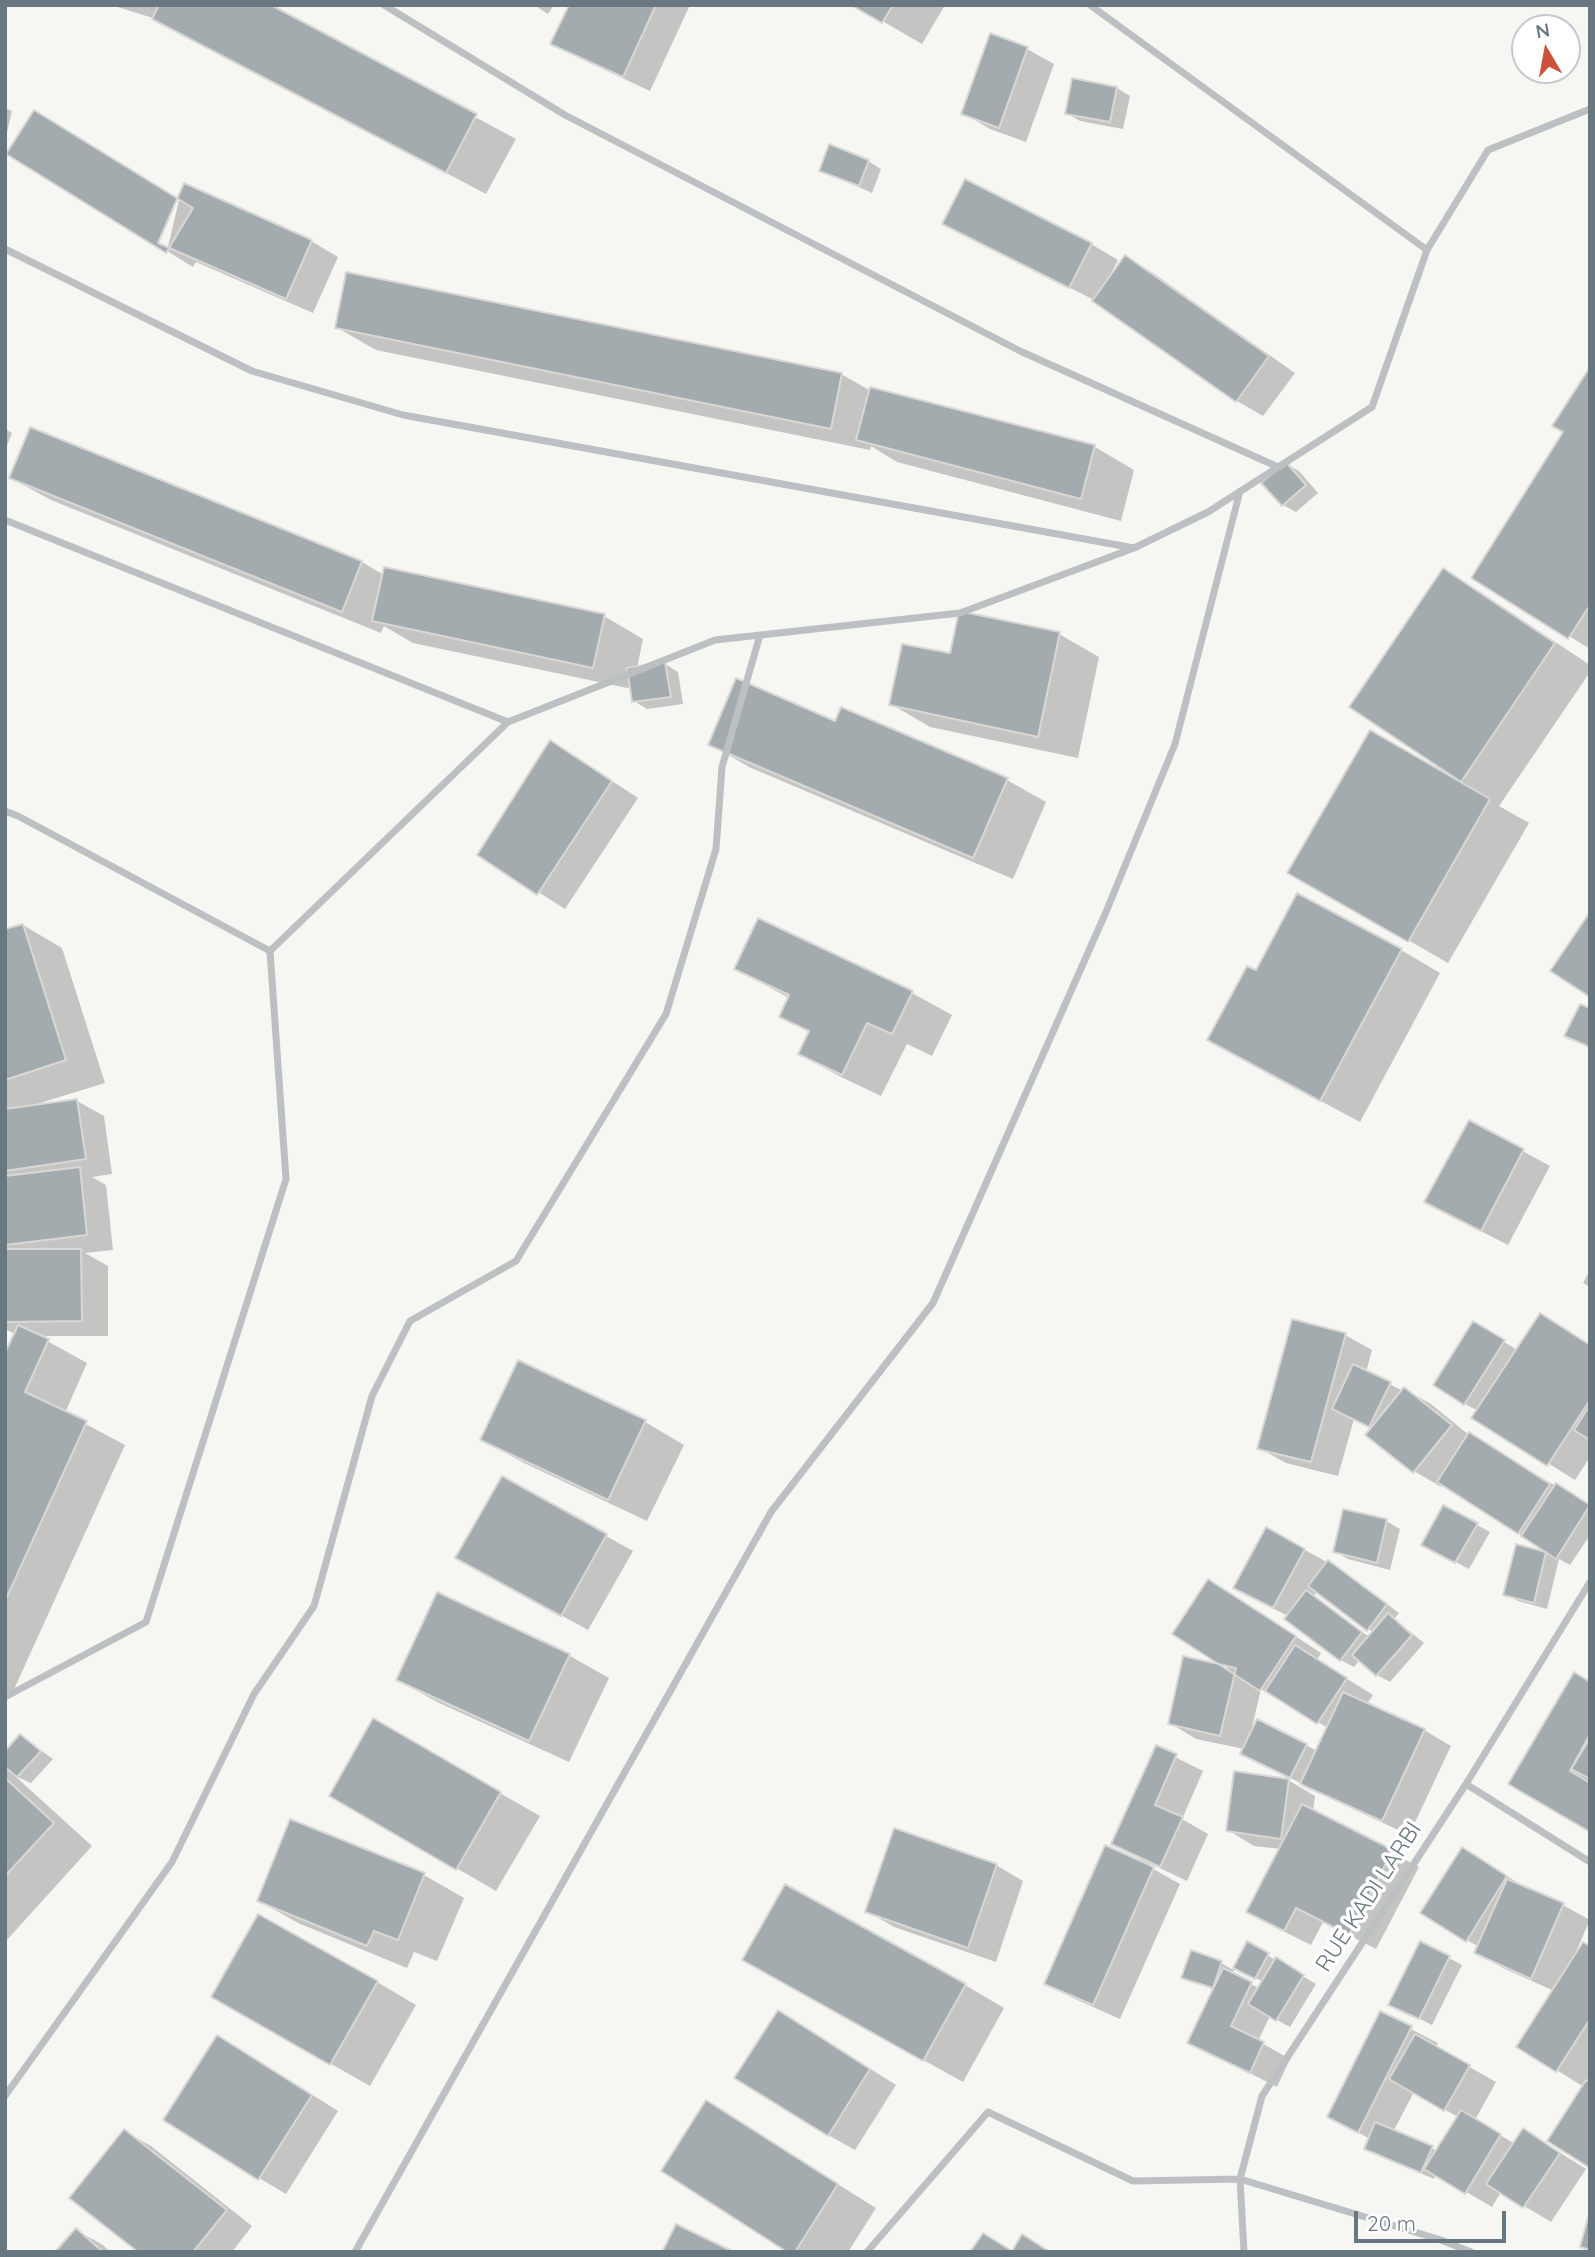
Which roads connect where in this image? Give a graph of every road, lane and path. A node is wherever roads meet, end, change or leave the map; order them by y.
1 (384, 5) edge
2 (1090, 5) edge
3 (1590, 109) edge
4 (5, 249) edge
5 (1427, 250) junction
6 (1278, 467) junction
7 (1240, 491) junction
8 (5, 520) edge
9 (1134, 548) junction
10 (761, 635) junction
11 (508, 722) junction
12 (5, 811) edge
13 (270, 951) junction
14 (1590, 1582) edge
15 (5, 1697) edge
16 (1466, 1784) junction
17 (1590, 1862) edge
18 (5, 2096) edge
19 (1240, 2179) junction
20 (355, 2252) edge
21 (867, 2252) edge
22 (1244, 2252) edge
23 (1471, 2252) edge

1 - 6 street
2 - 5 street
3 - 5 street
4 - 9 street
5 - 6 street
6 - 7 street
7 - 9 street
7 - 20 street
8 - 11 street
9 - 10 street
10 - 11 street
10 - 18 street
11 - 13 street
12 - 13 street
13 - 15 street
14 - 16 street, RUE KADI LARBI
16 - 17 street
16 - 19 street, RUE KADI LARBI
19 - 21 street
19 - 22 street, RUE KADI LARBI
19 - 23 street

